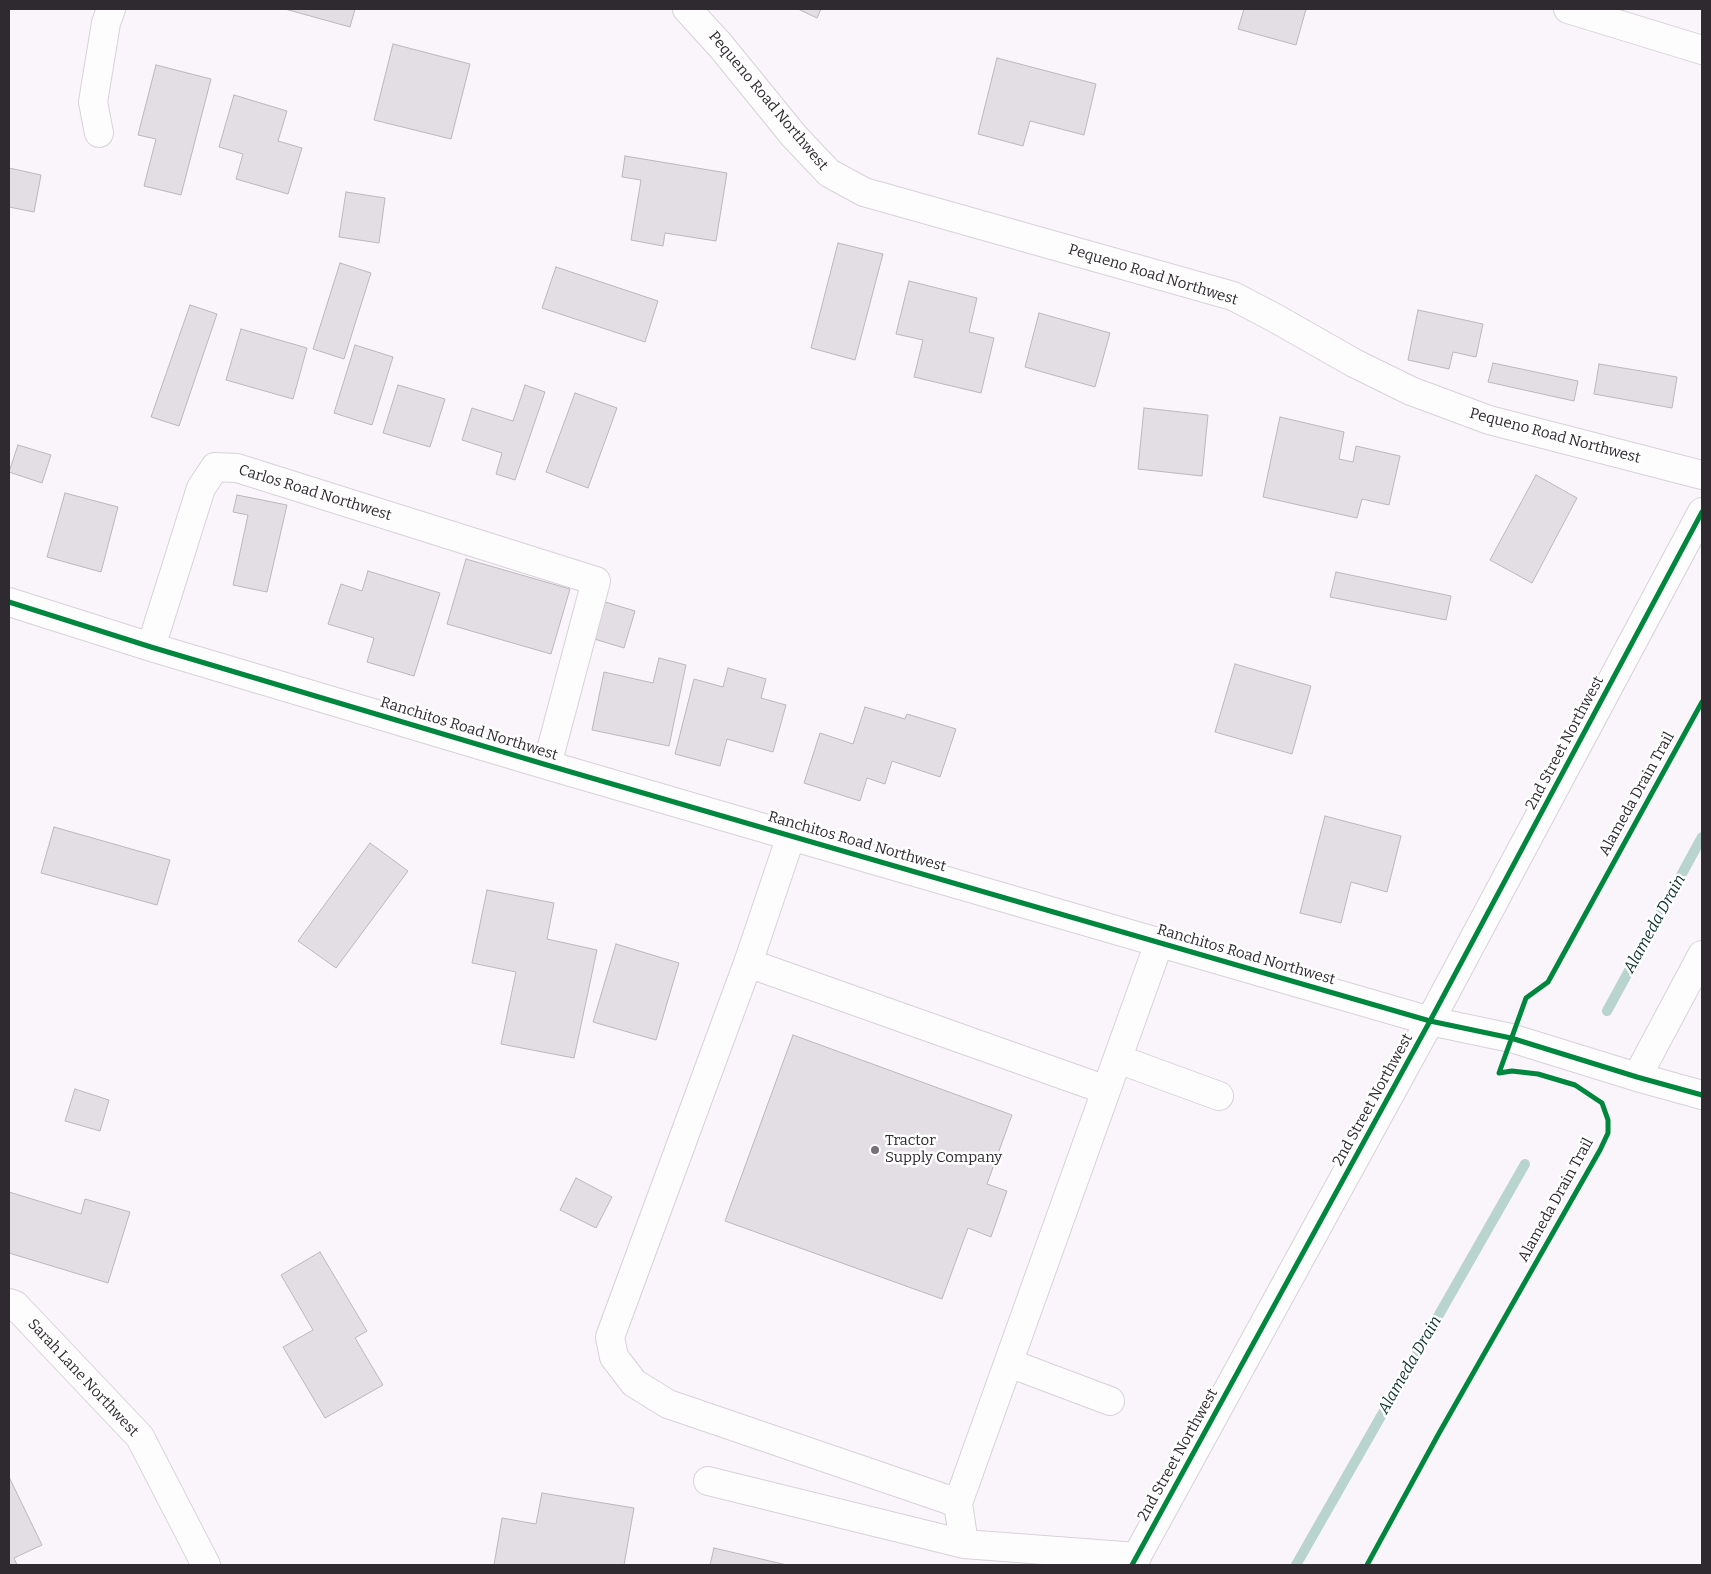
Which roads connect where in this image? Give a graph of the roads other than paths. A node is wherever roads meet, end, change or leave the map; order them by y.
1 (111, 9) edge
2 (688, 9) edge
3 (1568, 9) edge
4 (1702, 50) edge
5 (99, 133) dead end
6 (1702, 475) edge
7 (1702, 512) edge
8 (9, 602) edge
9 (152, 647) junction
10 (546, 765) junction
11 (791, 836) junction
12 (1159, 943) junction
13 (1702, 955) edge
14 (748, 963) junction
15 (1430, 1021) junction
16 (1118, 1059) junction
17 (1636, 1077) junction
18 (1106, 1090) junction
19 (1702, 1094) edge
20 (1219, 1096) dead end
21 (9, 1303) edge
22 (1009, 1363) junction
23 (1110, 1400) dead end
24 (708, 1481) dead end
25 (958, 1503) junction
26 (964, 1544) junction
27 (1135, 1561) edge
28 (206, 1565) edge

1 - 5 street
2 - 6 street, Pequeno Road Northwest
3 - 4 street
7 - 15 street, 2nd Street Northwest
8 - 9 street, Ranchitos Road Northwest
9 - 10 street, Ranchitos Road Northwest
9 - 10 street, Carlos Road Northwest
10 - 11 street, Ranchitos Road Northwest
11 - 12 street, Ranchitos Road Northwest
11 - 14 street
12 - 15 street, Ranchitos Road Northwest
12 - 16 street
13 - 17 street
14 - 18 street
14 - 25 street
15 - 17 street, Ranchitos Road Northwest
15 - 27 street, 2nd Street Northwest
16 - 18 street
16 - 20 street
17 - 19 street, Ranchitos Road Northwest
18 - 22 street
21 - 28 street, Sarah Lane Northwest
22 - 23 street
22 - 25 street
24 - 26 street
25 - 26 street
26 - 27 street

